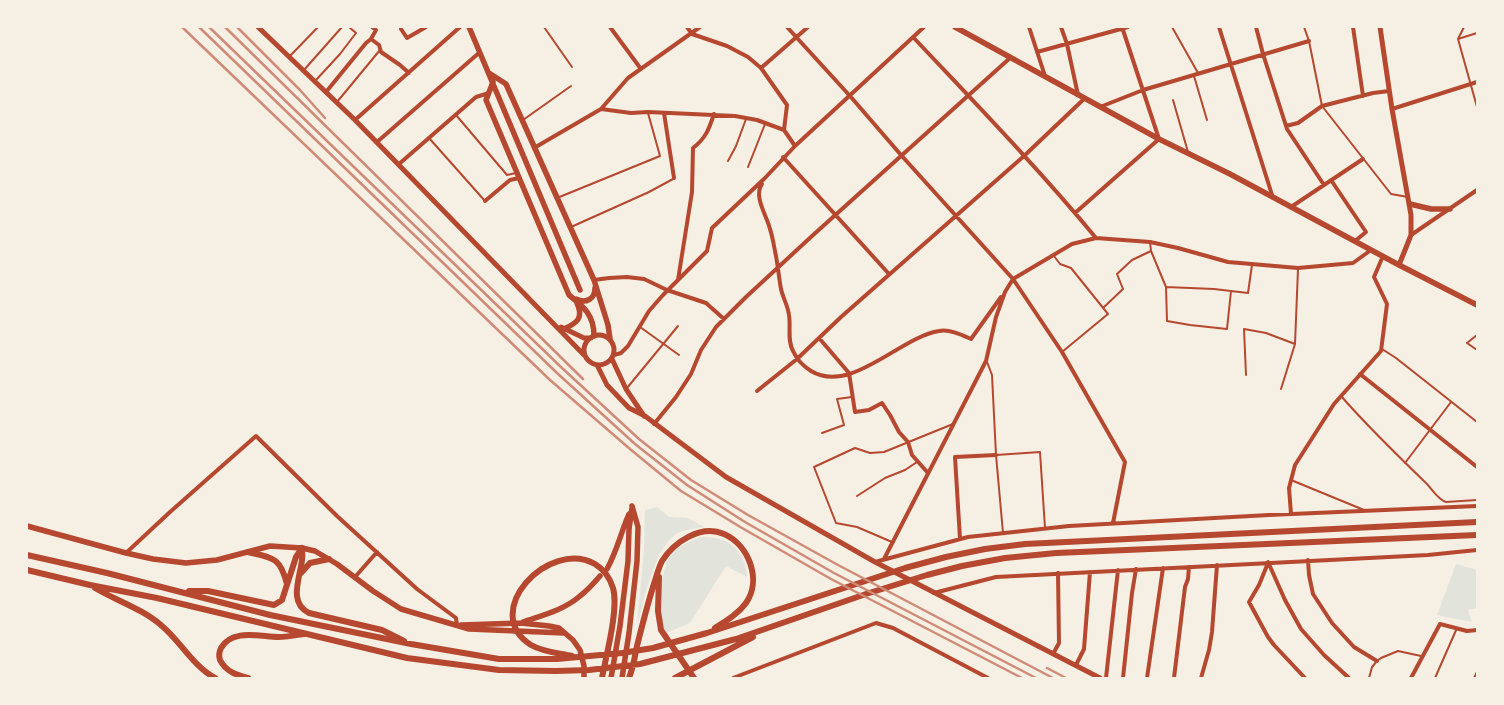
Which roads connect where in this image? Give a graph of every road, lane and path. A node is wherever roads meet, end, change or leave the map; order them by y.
1 (258, 27) edge
2 (318, 27) edge
3 (342, 27) edge
4 (349, 27) edge
5 (372, 27) edge
6 (401, 27) edge
7 (426, 27) edge
8 (460, 27) edge
9 (469, 27) edge
10 (544, 27) edge
11 (610, 27) edge
12 (687, 27) edge
13 (700, 27) edge
14 (787, 27) edge
15 (808, 27) edge
16 (924, 27) edge
17 (955, 27) edge
18 (1029, 27) edge
19 (1061, 27) edge
20 (1128, 27) edge
21 (1172, 27) edge
22 (1219, 27) edge
23 (1256, 27) edge
24 (1304, 27) edge
25 (1353, 27) edge
26 (1380, 27) edge
27 (1464, 27) edge
28 (1122, 28) edge
29 (1477, 33) edge
30 (692, 34) junction
31 (796, 37) junction
32 (913, 37) junction
33 (371, 38) junction
34 (1458, 39) junction
35 (1309, 41) junction
36 (1067, 44) junction
37 (380, 49) junction
38 (480, 52) junction
39 (1037, 52) junction
40 (1263, 54) junction
41 (289, 57) junction
42 (1010, 58) junction
43 (1231, 63) junction
44 (572, 67) dead end
45 (761, 68) junction
46 (641, 69) junction
47 (304, 71) junction
48 (409, 73) junction
49 (489, 73) junction
50 (1196, 74) junction
51 (1045, 77) junction
52 (315, 81) junction
53 (493, 82) junction
54 (1477, 82) edge
55 (1471, 84) junction
56 (571, 86) dead end
57 (1143, 90) junction
58 (1389, 91) junction
59 (326, 92) junction
60 (489, 93) junction
61 (1078, 95) junction
62 (850, 96) junction
63 (968, 96) junction
64 (1363, 96) junction
65 (1085, 98) junction
66 (1173, 100) dead end
67 (337, 102) junction
68 (1100, 106) junction
69 (1322, 106) junction
70 (1477, 107) edge
71 (601, 109) junction
72 (1392, 109) junction
73 (648, 112) junction
74 (664, 112) junction
75 (455, 114) junction
76 (714, 114) junction
77 (746, 118) junction
78 (355, 120) junction
79 (522, 120) junction
80 (1207, 120) dead end
81 (765, 123) junction
82 (1286, 126) junction
83 (784, 130) junction
84 (429, 137) junction
85 (1159, 139) junction
86 (377, 142) junction
87 (795, 146) junction
88 (534, 148) junction
89 (1189, 153) junction
90 (901, 155) junction
91 (1024, 156) junction
92 (783, 157) junction
93 (1363, 159) junction
94 (728, 161) dead end
95 (399, 164) junction
96 (748, 167) dead end
97 (518, 175) junction
98 (674, 178) joint
99 (765, 178) junction
100 (1331, 180) junction
101 (1324, 185) junction
102 (1477, 190) edge
103 (556, 198) junction
104 (1274, 198) junction
105 (1409, 198) junction
106 (486, 201) joint
107 (1410, 204) junction
108 (1291, 207) junction
109 (1450, 209) junction
110 (1075, 213) junction
111 (835, 215) junction
112 (957, 215) junction
113 (570, 228) junction
114 (1411, 235) junction
115 (1096, 238) junction
116 (1150, 242) junction
117 (1355, 242) junction
118 (1371, 250) junction
119 (1151, 251) junction
120 (1053, 255) junction
121 (1383, 256) junction
122 (1252, 264) junction
123 (1399, 265) junction
124 (778, 267) junction
125 (1298, 268) junction
126 (890, 274) junction
127 (1013, 279) junction
128 (678, 280) junction
129 (594, 282) junction
130 (1166, 287) junction
131 (580, 290) dead end
132 (667, 290) junction
133 (1231, 291) junction
134 (1005, 292) junction
135 (569, 295) junction
136 (575, 300) junction
137 (1477, 305) edge
138 (1103, 308) junction
139 (724, 319) junction
140 (555, 324) junction
141 (678, 326) dead end
142 (640, 327) junction
143 (564, 329) junction
144 (1477, 335) edge
145 (593, 337) junction
146 (819, 338) junction
147 (610, 339) junction
148 (664, 344) junction
149 (1295, 344) junction
150 (1381, 348) junction
151 (1477, 350) edge
152 (1062, 352) junction
153 (584, 355) junction
154 (679, 355) dead end
155 (613, 357) junction
156 (797, 360) junction
157 (986, 361) junction
158 (597, 365) junction
159 (850, 373) junction
160 (1360, 374) junction
161 (1246, 375) dead end
162 (626, 389) junction
163 (1281, 389) dead end
164 (757, 391) dead end
165 (1341, 396) junction
166 (853, 397) junction
167 (1452, 402) junction
168 (645, 416) junction
169 (1477, 422) edge
170 (954, 423) junction
171 (654, 424) junction
172 (1430, 430) junction
173 (822, 433) dead end
174 (908, 442) junction
175 (996, 455) junction
176 (917, 462) junction
177 (1405, 463) junction
178 (1477, 467) edge
179 (928, 473) junction
180 (1291, 480) junction
181 (858, 496) dead end
182 (1477, 500) edge
183 (632, 506) junction
184 (1477, 506) edge
185 (1366, 511) junction
186 (1291, 514) junction
187 (1477, 522) edge
188 (1113, 523) junction
189 (27, 526) edge
190 (1046, 528) junction
191 (1003, 533) junction
192 (1477, 535) edge
193 (960, 539) junction
194 (892, 542) junction
195 (302, 548) junction
196 (1477, 550) edge
197 (248, 552) junction
198 (377, 552) junction
199 (126, 553) junction
200 (27, 555) edge
201 (329, 559) junction
202 (884, 559) junction
203 (1308, 560) junction
204 (875, 562) junction
205 (1268, 562) junction
206 (1217, 565) junction
207 (659, 567) junction
208 (1189, 567) junction
209 (1163, 568) junction
210 (607, 569) dead end
211 (1136, 569) junction
212 (27, 570) edge
213 (1118, 570) junction
214 (1090, 572) junction
215 (1058, 573) junction
216 (299, 574) junction
217 (600, 576) dead end
218 (355, 577) junction
219 (90, 585) junction
220 (287, 585) junction
221 (180, 591) junction
222 (934, 594) junction
223 (521, 623) junction
224 (457, 625) junction
225 (1457, 628) junction
226 (765, 630) junction
227 (1477, 630) edge
228 (564, 633) junction
229 (707, 633) junction
230 (308, 634) junction
231 (411, 644) junction
232 (1053, 654) junction
233 (558, 656) junction
234 (1421, 656) junction
235 (1377, 661) junction
236 (1076, 666) junction
237 (1477, 672) edge
238 (215, 678) edge
239 (248, 678) edge
240 (584, 678) edge
241 (602, 678) edge
242 (611, 678) edge
243 (622, 678) edge
244 (629, 678) edge
245 (675, 678) edge
246 (694, 678) edge
247 (733, 678) edge
248 (988, 678) edge
249 (1100, 678) edge
250 (1106, 678) edge
251 (1123, 678) edge
252 (1147, 678) edge
253 (1174, 678) edge
254 (1201, 678) edge
255 (1305, 678) edge
256 (1348, 678) edge
257 (1369, 678) edge
258 (1411, 678) edge
259 (1434, 678) edge
260 (1474, 678) edge

1 - 41 street
2 - 41 lane
3 - 47 lane
4 - 52 lane
5 - 33 street
6 - 7 street
8 - 48 street
9 - 38 main road
10 - 44 lane
11 - 46 street
12 - 30 street
13 - 30 street
14 - 31 street
15 - 31 street
16 - 32 street
17 - 42 main road
18 - 39 street
19 - 36 street
20 - 28 street
21 - 50 lane
22 - 43 street
23 - 40 street
24 - 35 lane
25 - 64 street
26 - 58 street
27 - 34 lane
28 - 36 street
28 - 57 street
29 - 34 lane
30 - 45 street
30 - 46 street
31 - 45 street
31 - 62 street
32 - 62 street
32 - 63 street
33 - 37 street
33 - 59 street
34 - 55 lane
35 - 40 street
35 - 69 lane
36 - 39 street
36 - 61 street
37 - 48 street
37 - 67 lane
38 - 49 main road
38 - 86 street
39 - 51 street
40 - 43 street
40 - 82 street
41 - 47 street
42 - 51 main road
42 - 63 street
43 - 50 street
43 - 104 street
45 - 83 street
46 - 71 street
47 - 52 street
48 - 78 street
49 - 53 main road
49 - 79 main road
50 - 57 street
50 - 80 lane
51 - 61 main road
52 - 59 street
53 - 60 main road
53 - 131 main road
54 - 55 street
55 - 70 lane
55 - 72 street
56 - 79 lane
57 - 68 street
57 - 85 street
58 - 64 street
58 - 72 street
59 - 67 street
60 - 75 street
60 - 97 main road
61 - 65 main road
62 - 87 street
62 - 90 street
63 - 90 street
63 - 91 street
64 - 69 street
65 - 68 main road
65 - 91 street
66 - 89 lane
67 - 78 street
68 - 85 main road
69 - 82 street
69 - 93 lane
71 - 73 street
71 - 88 street
72 - 105 street
73 - 74 street
73 - 103 lane
74 - 76 street
74 - 98 street
75 - 84 street
75 - 97 lane
76 - 77 street
76 - 128 street
77 - 81 street
77 - 94 lane
78 - 86 street
79 - 88 main road
81 - 83 street
81 - 96 lane
82 - 101 street
83 - 87 street
84 - 95 street
84 - 106 lane
85 - 89 main road
85 - 110 street
86 - 95 street
87 - 92 street
88 - 103 main road
89 - 104 main road
90 - 111 street
90 - 112 street
91 - 110 street
91 - 112 street
92 - 99 street
92 - 111 street
93 - 100 street
93 - 105 lane
95 - 140 street
97 - 106 street
97 - 135 main road
98 - 113 lane
99 - 124 street
99 - 128 street
100 - 101 street
100 - 117 street
101 - 108 street
102 - 109 street
103 - 113 main road
104 - 108 main road
105 - 107 street
107 - 109 main road
107 - 114 street
108 - 117 main road
109 - 114 street
110 - 115 street
111 - 124 street
111 - 126 street
112 - 126 street
112 - 127 street
113 - 129 main road
114 - 123 street
115 - 116 street
115 - 120 street
116 - 119 lane
116 - 122 street
117 - 118 main road
118 - 121 main road
118 - 125 street
119 - 130 lane
119 - 138 lane
120 - 127 street
120 - 138 lane
121 - 123 main road
121 - 150 street
122 - 125 street
122 - 133 lane
123 - 137 main road
124 - 139 street
124 - 156 street
125 - 149 lane
126 - 146 street
127 - 134 street
127 - 152 street
128 - 132 street
129 - 132 street
129 - 135 main road
129 - 147 main road
130 - 133 lane
130 - 133 lane
132 - 139 street
132 - 142 street
134 - 157 street
134 - 159 street
135 - 136 main road
136 - 143 main road
136 - 145 main road
138 - 152 lane
139 - 171 street
140 - 143 street
140 - 153 street
141 - 148 lane
142 - 148 lane
142 - 155 street
143 - 145 street
144 - 151 lane
145 - 147 street
145 - 153 street
146 - 156 street
146 - 159 street
147 - 155 street
148 - 154 lane
148 - 162 lane
149 - 161 lane
149 - 163 lane
150 - 160 street
150 - 167 lane
152 - 188 street
153 - 158 street
155 - 158 street
155 - 162 street
156 - 159 street
156 - 164 street
157 - 170 street
157 - 175 lane
158 - 168 street
159 - 166 street
160 - 165 street
160 - 172 street
162 - 168 street
165 - 177 lane
165 - 180 street
166 - 173 lane
166 - 174 street
167 - 169 lane
167 - 172 lane
168 - 171 street
170 - 174 lane
170 - 179 street
171 - 204 street
172 - 177 lane
172 - 178 street
174 - 176 street
174 - 194 lane
175 - 190 lane
175 - 191 lane
175 - 193 street
176 - 179 street
176 - 181 lane
177 - 182 lane
179 - 194 street
180 - 185 lane
180 - 186 street
183 - 210 main road
183 - 242 main road
183 - 243 main road
184 - 185 street
185 - 186 street
186 - 188 street
187 - 229 main road
188 - 190 street
189 - 199 main road
190 - 191 street
191 - 193 street
192 - 226 main road
193 - 202 street
194 - 202 street
195 - 197 main road
195 - 201 main road
195 - 216 main road
195 - 220 main road
196 - 203 street
197 - 199 main road
197 - 220 main road
198 - 199 street
198 - 218 street
198 - 224 street
200 - 221 main road
201 - 216 main road
201 - 218 main road
202 - 204 street
203 - 205 street
203 - 235 street
204 - 222 street
205 - 206 street
205 - 255 street
205 - 256 street
206 - 208 street
206 - 254 street
207 - 229 main road
207 - 244 main road
207 - 246 main road
208 - 209 street
208 - 253 street
209 - 211 street
209 - 252 street
211 - 213 street
211 - 251 street
212 - 219 main road
213 - 214 street
213 - 250 street
214 - 215 street
214 - 236 street
215 - 222 street
215 - 232 street
216 - 231 main road
217 - 223 main road
218 - 224 main road
219 - 230 main road
219 - 238 main road
220 - 221 main road
221 - 231 main road
222 - 232 street
223 - 224 main road
223 - 228 main road
224 - 228 main road
225 - 227 street
225 - 234 street
225 - 259 lane
226 - 230 main road
226 - 245 main road
228 - 240 main road
229 - 233 main road
230 - 239 main road
231 - 233 main road
232 - 236 street
233 - 241 main road
234 - 235 lane
234 - 258 street
235 - 257 lane
236 - 249 street
237 - 260 lane
247 - 248 street

